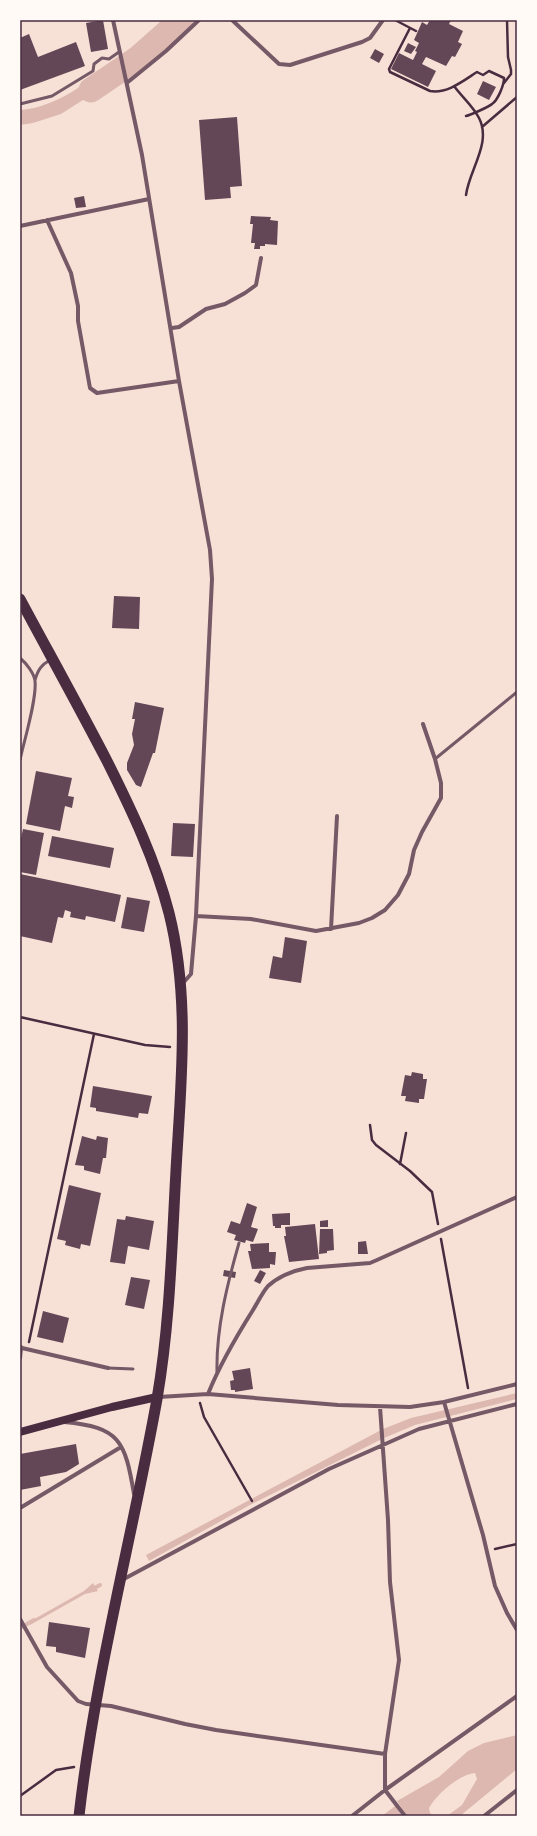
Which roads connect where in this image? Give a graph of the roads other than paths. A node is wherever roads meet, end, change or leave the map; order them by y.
1 (113, 20) edge
2 (199, 20) edge
3 (232, 20) edge
4 (382, 20) edge
5 (119, 52) junction
6 (128, 82) junction
7 (20, 104) edge
8 (149, 199) junction
9 (47, 220) junction
10 (20, 226) edge
11 (261, 258) dead end
12 (172, 328) junction
13 (179, 381) junction
14 (20, 599) edge
15 (20, 658) edge
16 (52, 658) junction
17 (35, 680) junction
18 (517, 692) edge
19 (423, 724) dead end
20 (435, 759) junction
21 (20, 760) edge
22 (337, 816) dead end
23 (196, 916) junction
24 (331, 929) junction
25 (181, 985) junction
26 (517, 1197) edge
27 (239, 1243) dead end
28 (21, 1347) edge
29 (20, 1358) edge
30 (108, 1368) joint
31 (133, 1369) dead end
32 (217, 1372) junction
33 (517, 1384) edge
34 (208, 1394) junction
35 (158, 1397) junction
36 (444, 1402) junction
37 (517, 1404) edge
38 (380, 1407) junction
39 (449, 1421) junction
40 (58, 1422) junction
41 (20, 1432) edge
42 (383, 1446) junction
43 (122, 1447) junction
44 (136, 1502) junction
45 (20, 1508) edge
46 (120, 1581) junction
47 (21, 1621) edge
48 (517, 1630) edge
49 (517, 1696) edge
50 (95, 1705) junction
51 (386, 1754) junction
52 (385, 1790) junction
53 (517, 1790) edge
54 (79, 1816) edge
55 (352, 1816) edge
56 (405, 1816) edge
57 (484, 1816) edge

1 - 5 street
2 - 6 street
3 - 4 street
5 - 6 street
5 - 7 lane
6 - 8 street
8 - 9 street
8 - 12 street
9 - 10 street
9 - 13 street
11 - 12 street
12 - 13 street
13 - 23 street
14 - 16 highway
15 - 17 lane
16 - 17 lane
16 - 25 highway
17 - 21 lane
18 - 20 lane
19 - 20 street
20 - 24 street
22 - 24 street
23 - 24 street
23 - 25 street
25 - 35 highway
26 - 32 street
27 - 32 lane
28 - 29 street
28 - 30 street
30 - 31 lane
32 - 34 street
33 - 36 street
34 - 35 street
34 - 38 street
35 - 40 main road
35 - 44 highway
36 - 38 street
36 - 39 street
37 - 39 street
38 - 42 street
39 - 42 street
39 - 48 street
40 - 41 main road
40 - 43 street
42 - 46 street
42 - 51 street
43 - 44 street
43 - 45 street
44 - 46 highway
46 - 50 highway
47 - 50 street
49 - 52 street
50 - 51 street
50 - 54 highway
51 - 52 street
52 - 55 street
52 - 56 street
53 - 57 street

